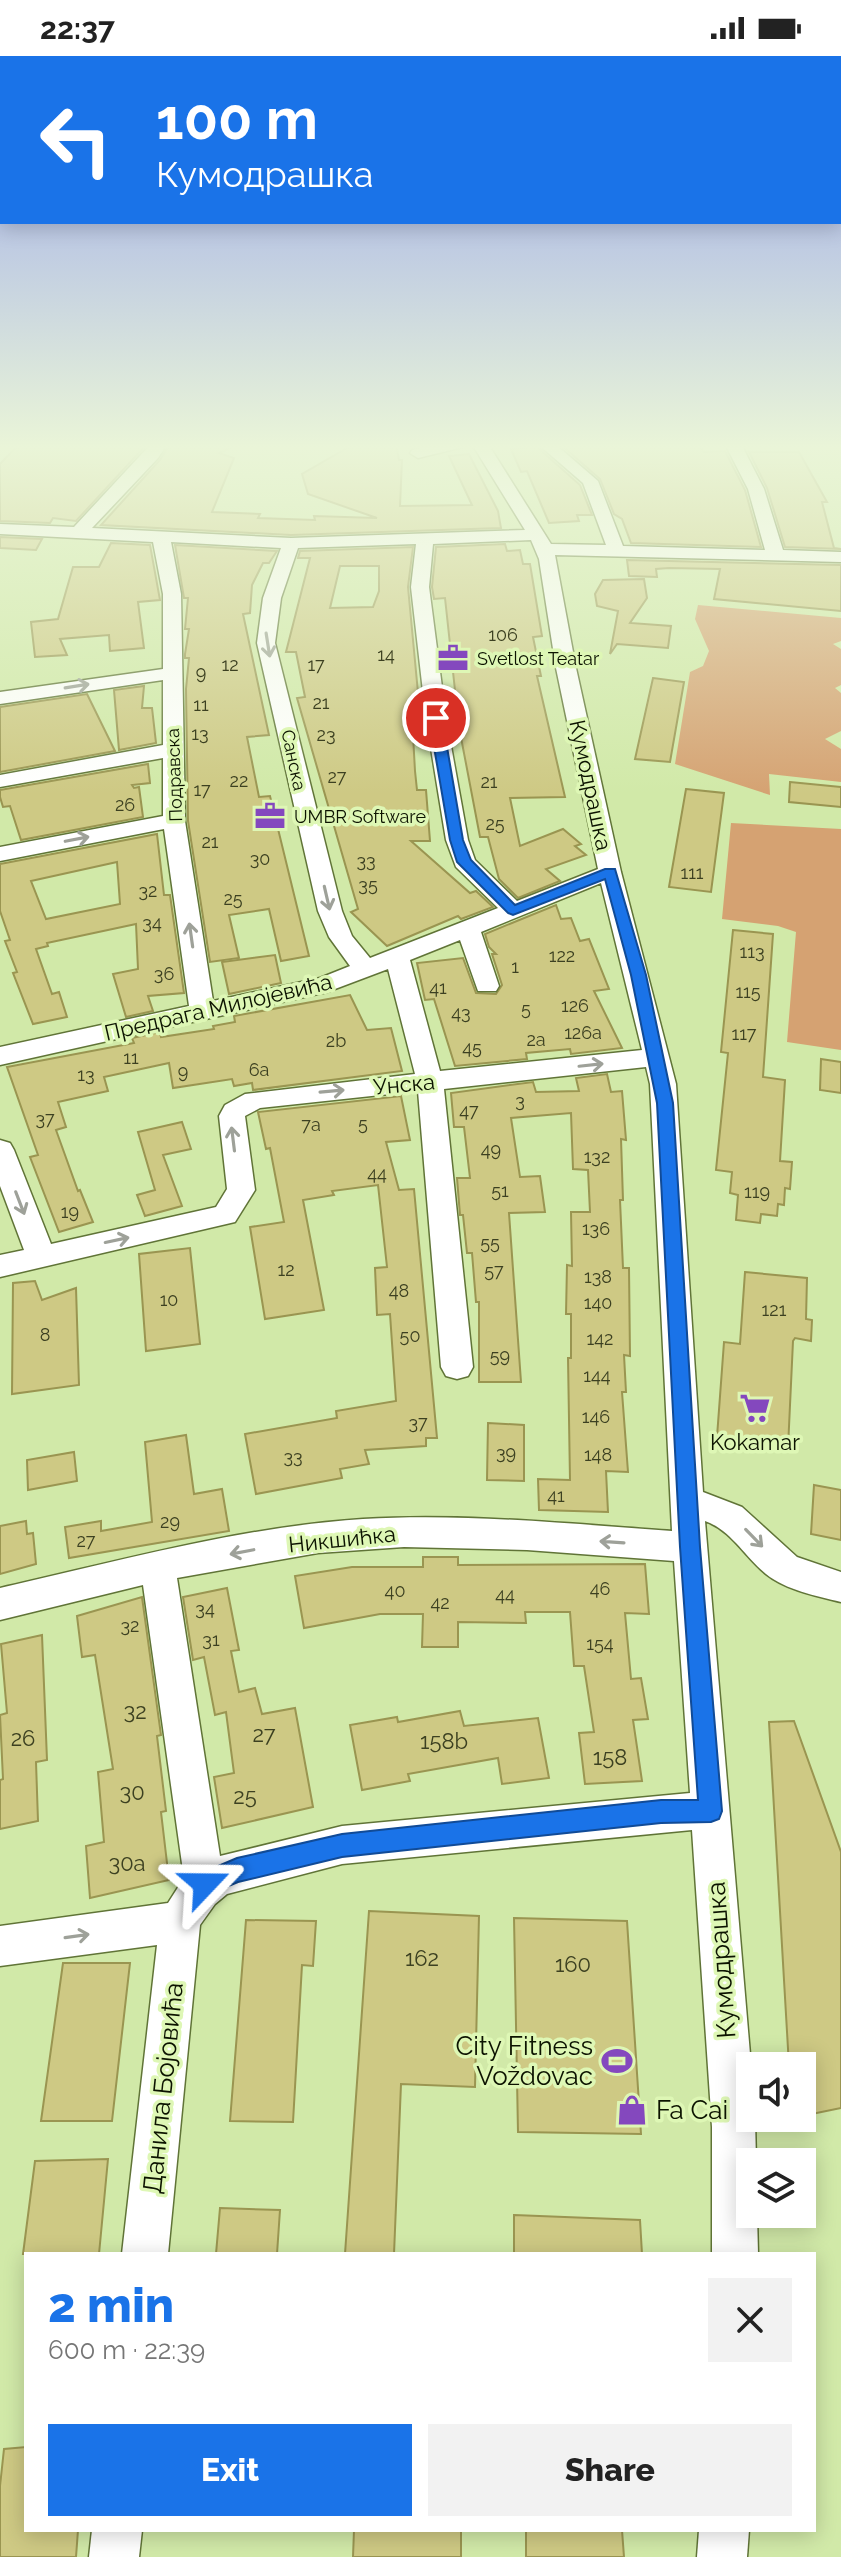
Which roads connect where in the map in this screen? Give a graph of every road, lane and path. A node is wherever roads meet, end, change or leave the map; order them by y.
1 (166, 561) edge
2 (285, 561) edge
3 (423, 561) edge
4 (545, 561) edge
5 (174, 673) junction
6 (0, 698) edge
7 (171, 750) junction
8 (0, 781) edge
9 (174, 821) junction
10 (0, 854) edge
11 (610, 872) junction
12 (513, 910) junction
13 (468, 929) junction
14 (397, 957) junction
15 (366, 970) junction
16 (487, 986) dead end
17 (202, 1012) junction
18 (0, 1056) edge
19 (657, 1057) junction
20 (430, 1082) junction
21 (0, 1150) edge
22 (41, 1256) junction
23 (0, 1266) edge
24 (457, 1367) dead end
25 (687, 1504) junction
26 (690, 1547) junction
27 (158, 1568) junction
28 (841, 1587) edge
29 (0, 1604) edge
30 (711, 1811) junction
31 (205, 1884) junction
32 (180, 1922) junction
33 (0, 1946) edge
34 (145, 2252) edge
35 (735, 2252) edge
36 (117, 2532) edge
37 (724, 2532) edge
38 (114, 2557) edge
39 (722, 2557) edge

1 - 5 street, Подравска
2 -> 15 street, Санска
3 - 12 street
4 - 11 street, Кумодрашка
6 -> 5 street
5 - 7 street, Подравска
7 - 8 street
7 - 9 street, Подравска
10 -> 9 street
17 -> 9 street, Подравска
11 - 12 street, Предрага Милојевића
11 - 19 street, Кумодрашка
12 - 13 street, Предрага Милојевића
13 - 14 street, Предрага Милојевића
13 - 16 street
14 - 15 street, Предрага Милојевића
14 - 20 street
15 - 17 street, Предрага Милојевића
17 - 18 street, Предрага Милојевића
20 -> 19 street, Унска
19 - 25 street, Кумодрашка
22 -> 20 street, Унска
20 - 24 street
21 -> 22 street
22 - 23 street
25 - 26 street, Кумодрашка
25 -> 28 street
26 -> 27 street, Никшићка
26 - 30 street, Кумодрашка
27 - 29 street, Никшићка
27 - 31 street
30 - 31 street
30 - 35 street, Кумодрашка
31 - 32 street
33 -> 32 street
32 - 34 street, Данила Бојовића
36 - 38 street
37 - 39 street

